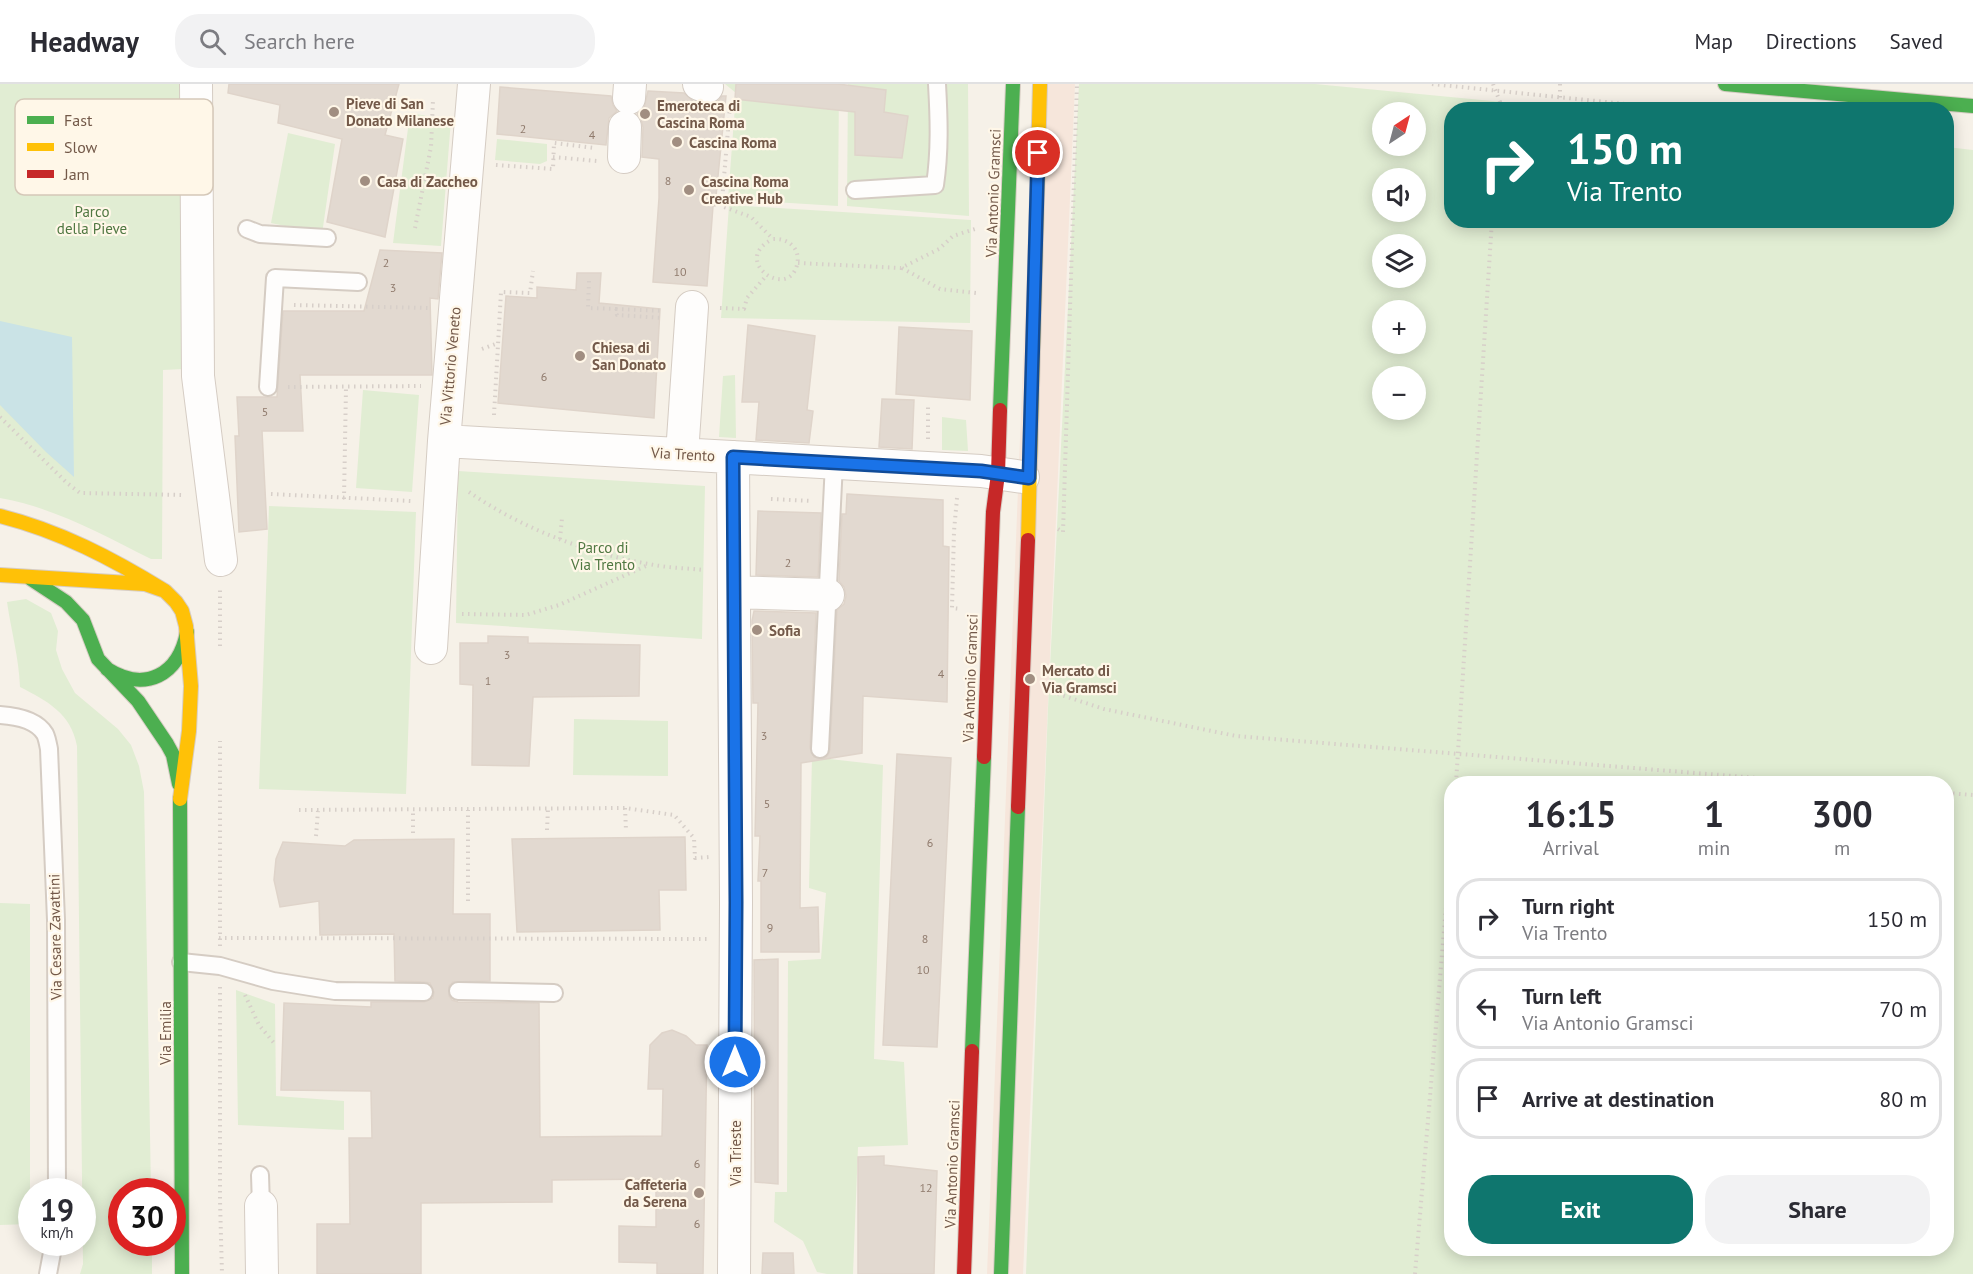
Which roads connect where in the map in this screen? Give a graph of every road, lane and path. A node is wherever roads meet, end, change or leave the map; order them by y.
1 (196, 84) edge
2 (474, 84) edge
3 (938, 84) edge
4 (1013, 84) edge
5 (1040, 84) edge
6 (1077, 84) edge
7 (1432, 84) edge
8 (1493, 84) edge
9 (1560, 84) edge
10 (1725, 84) edge
11 (703, 86) edge
12 (1817, 88) edge
13 (1495, 91) junction
14 (1560, 98) junction
15 (196, 99) edge
16 (433, 100) dead end
17 (1500, 102) edge
18 (1601, 102) edge
19 (1938, 102) edge
20 (1954, 104) edge
21 (1973, 106) edge
22 (618, 129) edge
23 (553, 157) junction
24 (490, 164) dead end
25 (855, 190) dead end
26 (197, 195) edge
27 (978, 227) dead end
28 (416, 228) dead end
29 (1492, 228) edge
30 (248, 229) dead end
31 (327, 238) dead end
32 (773, 239) junction
33 (798, 263) junction
34 (901, 268) junction
35 (532, 271) dead end
36 (766, 276) junction
37 (589, 281) dead end
38 (358, 282) dead end
39 (976, 293) dead end
40 (273, 305) junction
41 (431, 308) dead end
42 (616, 309) junction
43 (692, 311) junction
44 (422, 386) dead end
45 (268, 387) joint
46 (346, 387) junction
47 (0, 417) edge
48 (494, 418) dead end
49 (444, 441) junction
50 (682, 454) junction
51 (733, 457) junction
52 (834, 463) junction
53 (998, 474) junction
54 (1029, 478) junction
55 (441, 487) junction
56 (271, 494) dead end
57 (212, 495) junction
58 (957, 495) dead end
59 (344, 499) junction
60 (771, 499) dead end
61 (809, 500) dead end
62 (0, 516) edge
63 (562, 518) dead end
64 (1050, 524) dead end
65 (560, 538) junction
66 (221, 560) joint
67 (649, 565) junction
68 (709, 570) dead end
69 (0, 575) edge
70 (30, 578) junction
71 (140, 583) junction
72 (165, 591) junction
73 (734, 592) junction
74 (106, 596) dead end
75 (828, 596) junction
76 (433, 610) junction
77 (970, 610) dead end
78 (93, 613) dead end
79 (187, 628) junction
80 (90, 638) junction
81 (431, 648) dead end
82 (220, 655) dead end
83 (105, 668) junction
84 (1043, 690) dead end
85 (0, 715) edge
86 (220, 738) dead end
87 (820, 749) dead end
88 (1459, 755) junction
89 (1457, 776) edge
90 (1730, 776) edge
91 (180, 791) junction
92 (1954, 794) edge
93 (1973, 795) edge
94 (625, 808) junction
95 (548, 809) junction
96 (299, 810) dead end
97 (413, 810) junction
98 (468, 810) junction
99 (318, 811) junction
100 (547, 830) dead end
101 (626, 830) dead end
102 (413, 833) dead end
103 (316, 836) dead end
104 (736, 857) junction
105 (468, 901) dead end
106 (1444, 931) edge
107 (736, 936) junction
108 (219, 938) junction
109 (181, 962) junction
110 (228, 968) junction
111 (458, 991) dead end
112 (424, 992) dead end
113 (554, 993) dead end
114 (274, 1043) dead end
115 (260, 1175) dead end
116 (57, 1178) edge
117 (261, 1206) joint
118 (51, 1256) edge
119 (48, 1274) edge
120 (182, 1274) edge
121 (222, 1274) edge
122 (262, 1274) edge
123 (734, 1274) edge
124 (964, 1274) edge
125 (1001, 1274) edge
126 (1415, 1274) edge

1 - 15 street
2 - 49 street, Via Vittorio Veneto
3 - 25 lane
4 - 53 main road, Via Antonio Gramsci
5 - 54 main road
6 - 64 path
7 - 13 path
8 - 13 path
9 - 14 path
10 - 12 main road
11 - 32 path
12 - 19 main road
13 - 14 path
13 - 17 path
14 - 18 path
16 - 28 path
20 - 21 main road
22 - 23 path
22 - 23 path
23 - 24 path
26 - 57 street
27 - 34 path
29 - 88 path
30 - 31 lane
32 - 33 path
32 - 36 path
33 - 34 path
33 - 36 path
34 - 39 path
35 - 48 path
36 - 43 path
37 - 42 path
38 - 40 lane
40 - 41 path
40 - 45 lane
42 - 43 path
42 - 43 path
43 - 50 street
44 - 46 path
45 - 46 path
46 - 59 path
47 - 57 path
49 - 50 street, Via Trento
49 - 55 street, Via Vittorio Veneto
50 - 51 street, Via Trento
51 - 52 street, Via Trento
51 - 73 street, Via Trieste
52 - 53 street, Via Trento
52 - 75 lane
53 - 54 street, Via Trento
53 - 124 main road, Via Antonio Gramsci
54 - 125 main road
55 - 59 path
55 - 65 path
55 - 76 street, Via Vittorio Veneto
56 - 59 path
57 - 66 street
58 - 77 path
60 - 61 path
62 - 72 main road
63 - 65 path
65 - 67 path
66 - 82 path
67 - 68 path
67 - 76 path
69 - 70 main road, Via Emilia
70 - 71 main road, Via Emilia
70 - 80 main road, Via Emilia
71 - 72 main road, Via Emilia
71 - 74 main road
72 - 79 main road, Via Emilia
73 - 75 street
73 - 104 street, Via Trieste
75 - 87 lane
76 - 81 street, Via Vittorio Veneto
78 - 80 main road
79 - 83 main road
79 - 91 main road, Via Emilia
80 - 83 main road, Via Emilia
83 - 91 main road, Via Emilia
84 - 88 path
85 - 116 lane, Via Cesare Zavattini
86 - 108 path
88 - 89 path
88 - 90 path
91 - 109 main road, Via Emilia
92 - 93 path
94 - 95 path
94 - 101 path
94 - 104 path
95 - 98 path
95 - 100 path
96 - 99 path
97 - 98 path
97 - 99 path
97 - 102 path
98 - 105 path
99 - 103 path
104 - 107 street, Via Trieste
106 - 126 path
107 - 108 path
107 - 123 street, Via Trieste
108 - 110 path
109 - 110 lane
109 - 120 main road, Via Emilia
110 - 112 lane
110 - 114 path
110 - 121 path
111 - 113 lane
115 - 117 lane
117 - 122 street
118 - 119 lane

